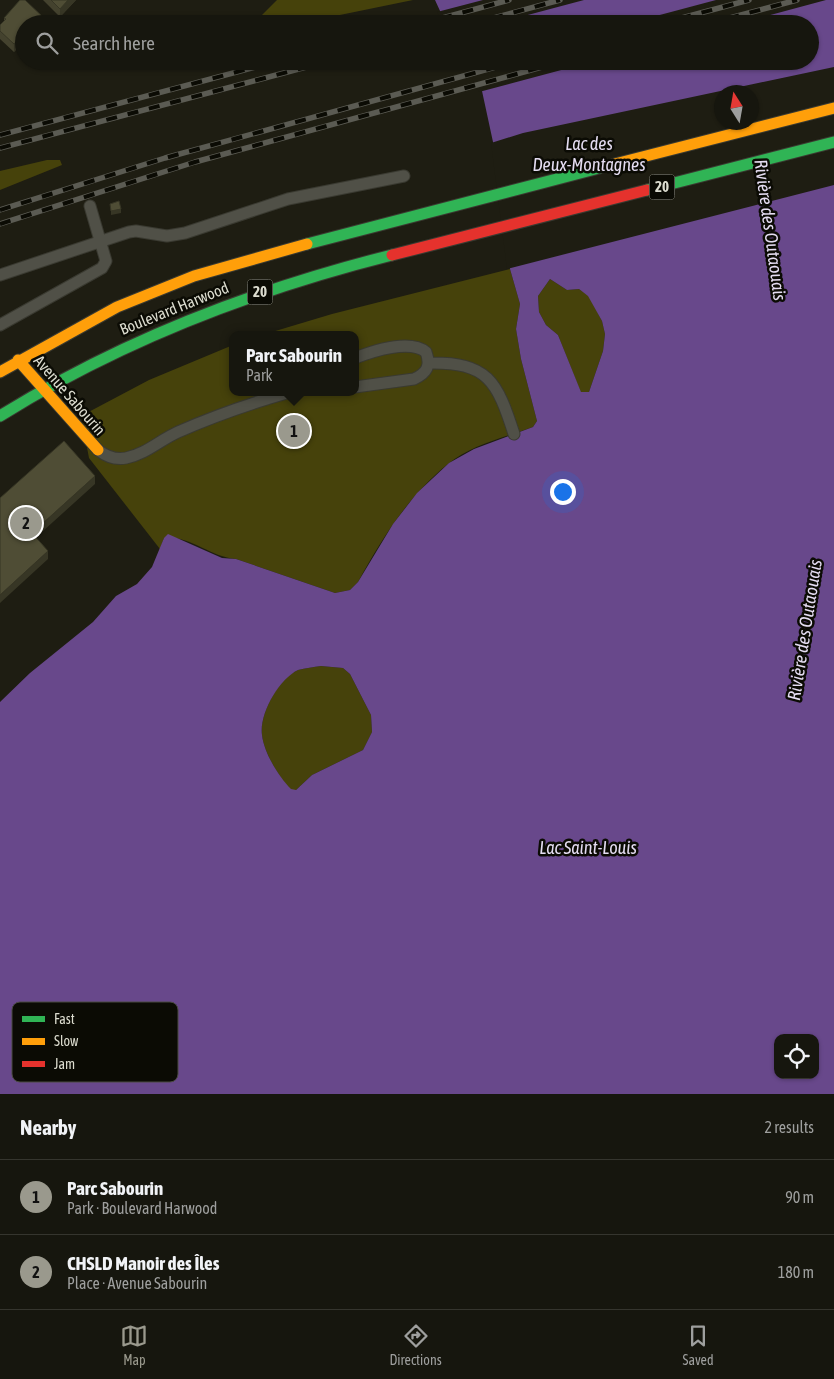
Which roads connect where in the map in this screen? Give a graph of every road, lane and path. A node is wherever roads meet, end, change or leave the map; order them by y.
1 (834, 108) edge
2 (834, 142) edge
3 (404, 176) dead end
4 (90, 206) dead end
5 (101, 241) junction
6 (0, 275) edge
7 (0, 325) edge
8 (359, 357) edge
9 (18, 360) junction
10 (428, 363) junction
11 (0, 372) edge
12 (359, 386) edge
13 (43, 389) junction
14 (277, 396) edge
15 (0, 416) edge
16 (514, 434) dead end
17 (98, 450) joint

1 - 9 main road, Boulevard Harwood / 20
2 - 13 main road, Boulevard Harwood / 20
3 - 5 lane
4 - 5 lane
5 - 6 lane
5 - 7 lane
8 - 10 lane
9 - 11 main road, Boulevard Harwood / 20
9 - 13 main road, Avenue Sabourin
10 - 12 lane
10 - 16 lane
13 - 15 main road, Boulevard Harwood / 20
13 - 17 main road, Avenue Sabourin
14 - 17 lane

